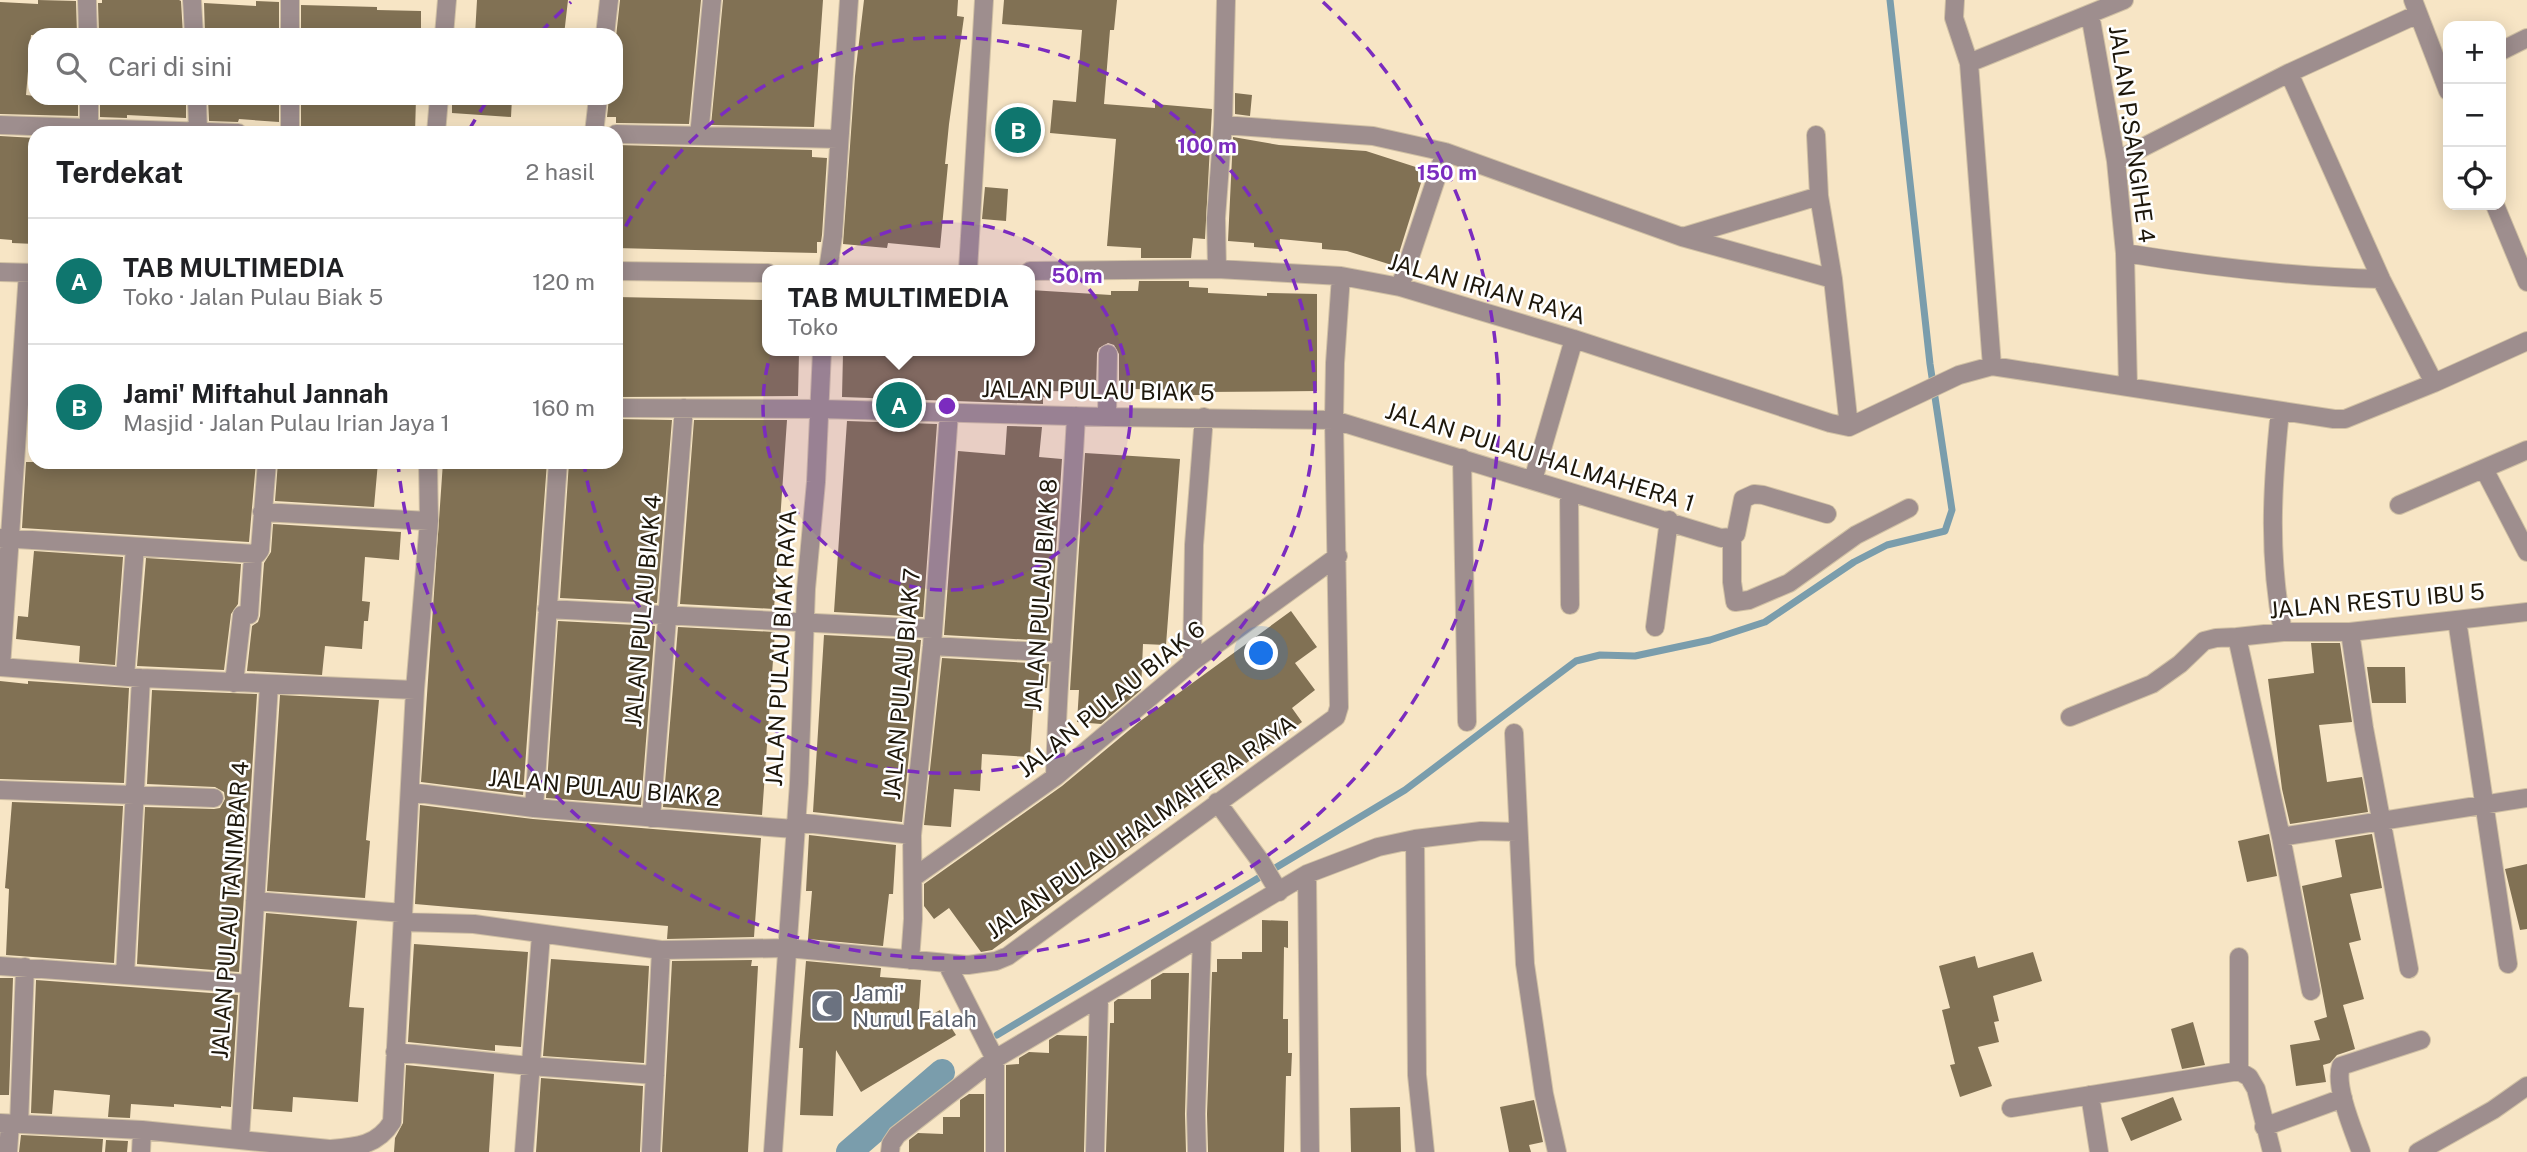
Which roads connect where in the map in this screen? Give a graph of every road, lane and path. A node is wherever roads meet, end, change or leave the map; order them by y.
1 (88, 0) edge
2 (192, 0) edge
3 (290, 0) edge
4 (447, 0) edge
5 (609, 0) edge
6 (712, 0) edge
7 (849, 0) edge
8 (984, 0) edge
9 (1226, 0) edge
10 (1955, 0) edge
11 (2124, 0) edge
12 (2416, 7) edge
13 (2090, 15) junction
14 (88, 28) edge
15 (194, 28) edge
16 (290, 28) edge
17 (445, 28) edge
18 (606, 28) edge
19 (2527, 38) edge
20 (2506, 48) edge
21 (1969, 63) junction
22 (2289, 73) junction
23 (2443, 73) edge
24 (89, 105) edge
25 (197, 105) edge
26 (290, 105) edge
27 (438, 105) edge
28 (597, 105) edge
29 (0, 125) edge
30 (1223, 125) junction
31 (30, 126) edge
32 (89, 126) edge
33 (198, 126) edge
34 (290, 126) edge
35 (437, 126) edge
36 (595, 126) edge
37 (623, 134) edge
38 (1816, 135) dead end
39 (699, 136) junction
40 (838, 139) junction
41 (1445, 152) junction
42 (2116, 161) junction
43 (1819, 196) junction
44 (2497, 210) edge
45 (1682, 237) junction
46 (2125, 253) junction
47 (829, 265) edge
48 (968, 265) edge
49 (1217, 269) junction
50 (623, 271) edge
51 (1035, 271) edge
52 (0, 272) edge
53 (28, 273) edge
54 (762, 273) edge
55 (1341, 276) junction
56 (1833, 279) junction
57 (2381, 279) junction
58 (2527, 282) edge
59 (1400, 287) junction
60 (1574, 339) junction
61 (2527, 342) edge
62 (1108, 354) dead end
63 (822, 356) edge
64 (1992, 366) junction
65 (28, 379) edge
66 (2434, 383) junction
67 (2128, 387) junction
68 (623, 408) edge
69 (684, 408) junction
70 (820, 409) junction
71 (2280, 411) junction
72 (949, 413) junction
73 (27, 414) edge
74 (1076, 416) junction
75 (1107, 417) junction
76 (1204, 417) junction
77 (1334, 420) junction
78 (1849, 427) junction
79 (2527, 450) edge
80 (1462, 458) junction
81 (2484, 468) junction
82 (266, 469) edge
83 (428, 469) edge
84 (557, 469) edge
85 (1533, 480) junction
86 (1569, 492) junction
87 (2399, 505) dead end
88 (1909, 508) dead end
89 (262, 512) junction
90 (1827, 514) dead end
91 (1669, 520) junction
92 (429, 522) junction
93 (1732, 537) junction
94 (4, 538) edge
95 (135, 547) junction
96 (2526, 549) edge
97 (255, 555) junction
98 (1338, 556) junction
99 (1570, 605) dead end
100 (547, 609) junction
101 (2527, 612) edge
102 (667, 617) junction
103 (2457, 620) junction
104 (805, 621) junction
105 (1655, 627) dead end
106 (2283, 632) junction
107 (2350, 632) junction
108 (932, 637) junction
109 (2237, 641) junction
110 (1060, 653) junction
111 (1192, 662) junction
112 (0, 667) edge
113 (133, 677) junction
114 (234, 683) junction
115 (269, 685) junction
116 (415, 690) junction
117 (2070, 717) dead end
118 (1467, 722) dead end
119 (1514, 733) dead end
120 (1055, 777) junction
121 (0, 790) edge
122 (410, 792) junction
123 (133, 795) junction
124 (214, 798) dead end
125 (2527, 798) edge
126 (1217, 802) junction
127 (0, 803) edge
128 (2484, 804) junction
129 (534, 808) junction
130 (651, 818) junction
131 (2383, 820) junction
132 (795, 825) junction
133 (1517, 832) junction
134 (912, 835) junction
135 (2281, 837) junction
136 (1415, 839) junction
137 (1307, 874) junction
138 (914, 877) junction
139 (1270, 878) junction
140 (255, 901) junction
141 (403, 917) junction
142 (541, 935) junction
143 (1202, 938) junction
144 (787, 948) junction
145 (661, 950) junction
146 (2239, 957) dead end
147 (910, 960) junction
148 (947, 964) junction
149 (2508, 964) dead end
150 (0, 965) edge
151 (25, 967) junction
152 (2409, 969) dead end
153 (125, 975) junction
154 (249, 984) junction
155 (2311, 991) dead end
156 (1099, 998) junction
157 (2421, 1040) dead end
158 (395, 1052) junction
159 (992, 1055) junction
160 (530, 1066) junction
161 (2239, 1071) junction
162 (655, 1075) junction
163 (2527, 1086) edge
164 (2090, 1095) junction
165 (2343, 1097) junction
166 (2011, 1108) dead end
167 (392, 1122) junction
168 (10, 1124) edge
169 (2264, 1127) junction
170 (142, 1129) junction
171 (240, 1138) junction
172 (8, 1152) edge
173 (141, 1152) edge
174 (390, 1152) edge
175 (524, 1152) edge
176 (650, 1152) edge
177 (773, 1152) edge
178 (890, 1152) edge
179 (995, 1152) edge
180 (1095, 1152) edge
181 (1197, 1152) edge
182 (1310, 1152) edge
183 (1425, 1152) edge
184 (1558, 1152) edge
185 (2099, 1152) edge
186 (2272, 1152) edge
187 (2361, 1152) edge
188 (2418, 1152) edge

1 - 14 street
2 - 15 street
3 - 16 street
4 - 17 street
5 - 18 street
6 - 39 street
7 - 40 street
8 - 48 street
9 - 30 street
10 - 21 street
11 - 13 street
12 - 22 street
12 - 23 street
13 - 21 street
13 - 42 street, JALAN P.SANGIHE 4
19 - 20 street
21 - 64 street
22 - 42 street
22 - 57 street
24 - 32 street
25 - 33 street
26 - 34 street
27 - 35 street
28 - 36 street
29 - 31 street
30 - 41 street
30 - 49 street
37 - 39 street
38 - 43 street
39 - 40 street
40 - 47 street
41 - 45 street
41 - 59 street
42 - 46 street, JALAN P.SANGIHE 4
43 - 45 street
43 - 56 street
44 - 58 street
45 - 56 street
46 - 57 street
46 - 67 street, JALAN P.SANGIHE 4
49 - 51 street, JALAN IRIAN RAYA
49 - 55 street, JALAN IRIAN RAYA
50 - 54 street
52 - 53 street
55 - 59 street, JALAN IRIAN RAYA
55 - 77 street, JALAN PULAU HALMAHERA RAYA
56 - 78 street
57 - 66 street
59 - 60 street, JALAN IRIAN RAYA
60 - 78 street, JALAN IRIAN RAYA
60 - 85 street
61 - 66 street
62 - 75 street
63 - 70 street, JALAN PULAU BIAK RAYA
64 - 67 street
64 - 78 street
65 - 73 street
66 - 71 street
67 - 71 street
68 - 69 street, JALAN PULAU BIAK 5
69 - 70 street, JALAN PULAU BIAK 5
69 - 102 street, JALAN PULAU BIAK 4
70 - 72 street, JALAN PULAU BIAK 5
70 - 104 street, JALAN PULAU BIAK RAYA
71 - 106 street
72 - 74 street, JALAN PULAU BIAK 5
72 - 108 street, JALAN PULAU BIAK 7
73 - 94 street
74 - 75 street, JALAN PULAU BIAK 5
74 - 110 street, JALAN PULAU BIAK 8
75 - 76 street, JALAN PULAU BIAK 5
76 - 77 street, JALAN PULAU BIAK 5
76 - 111 street
77 - 80 street, JALAN PULAU HALMAHERA 1
77 - 98 street, JALAN PULAU HALMAHERA RAYA
79 - 81 street
80 - 85 street, JALAN PULAU HALMAHERA 1
80 - 118 street
81 - 87 street
81 - 96 street
82 - 89 street
83 - 92 street
84 - 100 street
85 - 86 street, JALAN PULAU HALMAHERA 1
86 - 91 street, JALAN PULAU HALMAHERA 1
86 - 99 street
88 - 93 street
89 - 92 street
89 - 97 street
90 - 93 street
91 - 93 street, JALAN PULAU HALMAHERA 1
91 - 105 street
92 - 116 street
94 - 95 street
94 - 112 street
95 - 97 street
95 - 113 street
97 - 114 street
98 - 111 street, JALAN PULAU BIAK 6
98 - 126 street, JALAN PULAU HALMAHERA RAYA
100 - 102 street
100 - 129 street
101 - 103 street, JALAN RESTU IBU 5
102 - 104 street
102 - 130 street, JALAN PULAU BIAK 4
103 - 107 street, JALAN RESTU IBU 5
103 - 128 street
104 - 108 street
104 - 132 street, JALAN PULAU BIAK RAYA
106 - 107 street, JALAN RESTU IBU 5
106 - 109 street, JALAN RESTU IBU 5
107 - 131 street
108 - 110 street
108 - 134 street, JALAN PULAU BIAK 7
109 - 117 street, JALAN RESTU IBU 5
109 - 135 street
110 - 120 street, JALAN PULAU BIAK 8
111 - 120 street, JALAN PULAU BIAK 6
112 - 113 street
113 - 114 street
113 - 123 street
114 - 115 street
115 - 116 street
115 - 140 street, JALAN PULAU TANIMBAR 4
116 - 122 street
119 - 133 street
120 - 138 street, JALAN PULAU BIAK 6
121 - 123 street
121 - 127 street
122 - 129 street, JALAN PULAU BIAK 2
122 - 141 street
123 - 124 street
123 - 153 street
125 - 128 street
126 - 139 street
126 - 148 street, JALAN PULAU HALMAHERA RAYA
128 - 131 street
128 - 149 street
129 - 130 street, JALAN PULAU BIAK 2
130 - 132 street, JALAN PULAU BIAK 2
131 - 135 street
131 - 152 street
132 - 134 street
132 - 144 street, JALAN PULAU BIAK RAYA
133 - 136 street
133 - 184 street
134 - 138 street, JALAN PULAU BIAK 7
135 - 155 street
136 - 137 street
136 - 183 street
137 - 139 street
137 - 182 street
138 - 147 street, JALAN PULAU BIAK 7
139 - 143 street
140 - 141 street, JALAN PULAU HALMAHERA RAYA
140 - 154 street, JALAN PULAU TANIMBAR 4
141 - 142 street, JALAN PULAU HALMAHERA RAYA
141 - 158 street
142 - 145 street, JALAN PULAU HALMAHERA RAYA
142 - 160 street
143 - 156 street
143 - 181 street
144 - 145 street, JALAN PULAU HALMAHERA RAYA
144 - 147 street, JALAN PULAU HALMAHERA RAYA
144 - 177 street, JALAN PULAU BIAK RAYA
145 - 162 street
146 - 161 street
147 - 148 street, JALAN PULAU HALMAHERA RAYA
148 - 159 street
150 - 151 street
151 - 153 street
151 - 168 street
153 - 154 street
154 - 171 street, JALAN PULAU TANIMBAR 4
156 - 159 street
156 - 180 street
157 - 165 street
158 - 160 street
158 - 167 street
159 - 178 street
159 - 179 street
160 - 162 street
160 - 175 street
161 - 164 street
161 - 169 street
162 - 176 street
163 - 188 street
164 - 166 street
164 - 185 street
165 - 169 street
165 - 187 street
167 - 171 street
167 - 174 street
168 - 170 street
168 - 172 street
169 - 186 street
170 - 171 street
170 - 173 street

